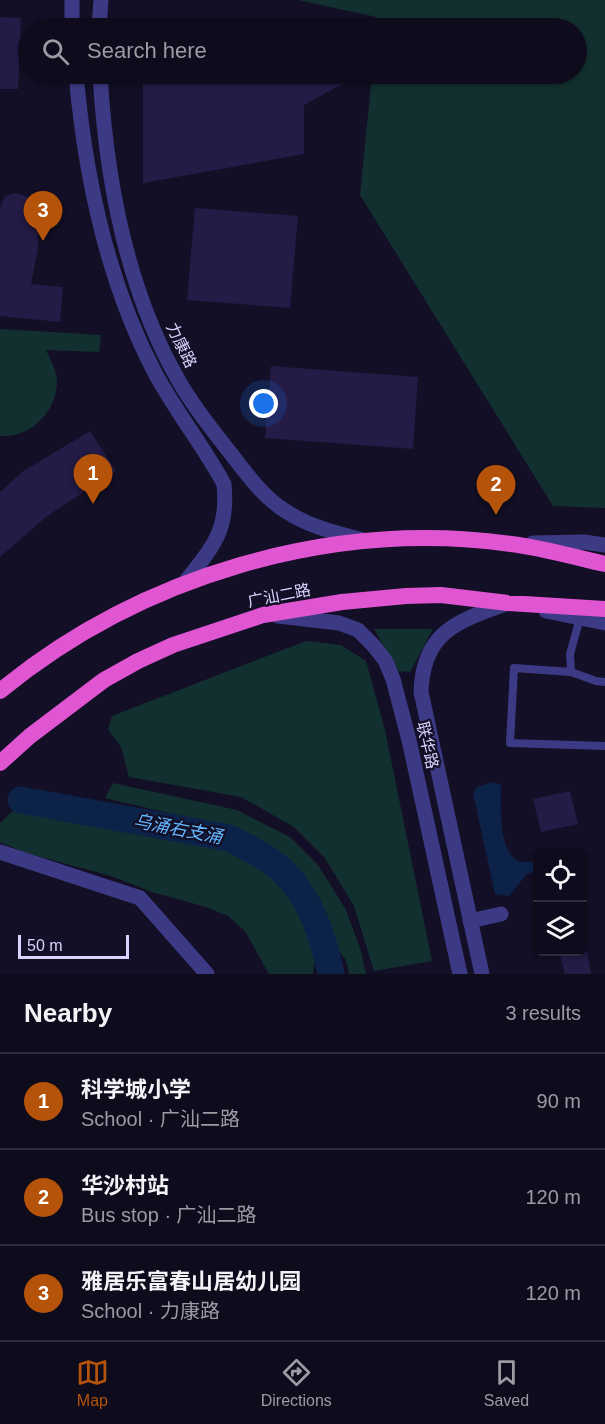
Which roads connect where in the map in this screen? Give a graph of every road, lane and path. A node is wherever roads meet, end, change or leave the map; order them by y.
1 (72, 0) edge
2 (101, 0) edge
3 (72, 18) edge
4 (100, 18) edge
5 (77, 84) edge
6 (101, 84) edge
7 (369, 542) junction
8 (512, 544) junction
9 (605, 545) edge
10 (605, 564) edge
11 (183, 585) junction
12 (508, 603) junction
13 (605, 609) edge
14 (263, 615) junction
15 (580, 618) junction
16 (605, 623) edge
17 (571, 672) junction
18 (605, 682) edge
19 (0, 691) edge
20 (605, 746) edge
21 (0, 763) edge
22 (0, 852) edge
23 (501, 914) dead end
24 (470, 921) junction
25 (207, 974) edge
26 (460, 974) edge
27 (482, 974) edge

1 - 3 street
2 - 4 street
5 - 11 street
6 - 7 street, 力康路
7 - 8 highway
7 - 11 highway
8 - 9 street
8 - 10 highway
11 - 19 highway
12 - 13 highway, 广汕二路
12 - 14 highway, 广汕二路
12 - 15 street
12 - 24 street, 联华路
14 - 21 highway, 广汕二路
14 - 26 street, 联华路
15 - 16 street
15 - 17 lane
17 - 18 lane
17 - 20 lane
22 - 25 street
23 - 24 street
24 - 27 street, 联华路

